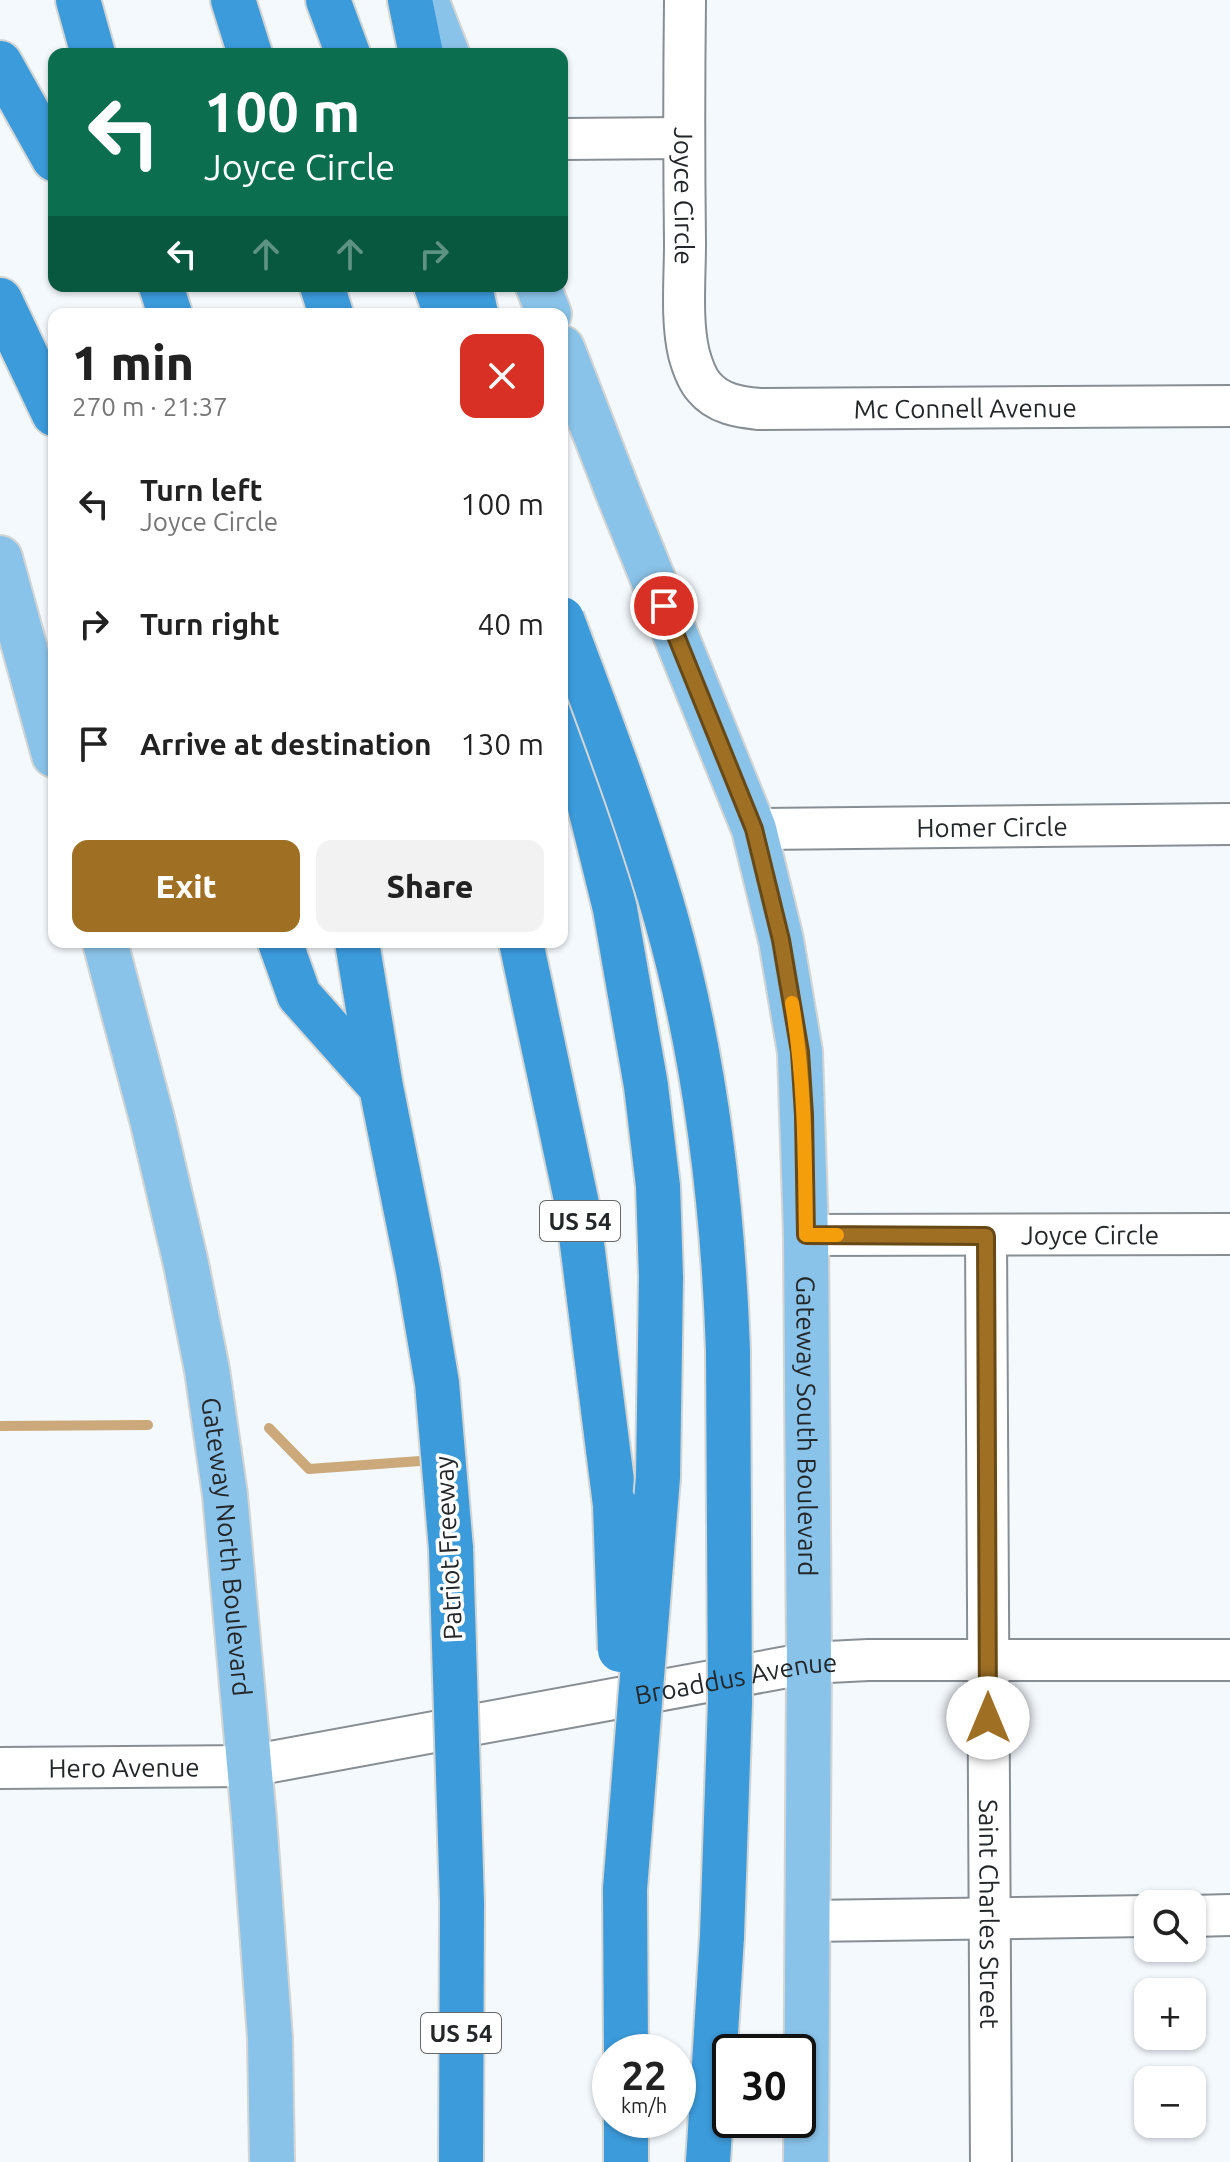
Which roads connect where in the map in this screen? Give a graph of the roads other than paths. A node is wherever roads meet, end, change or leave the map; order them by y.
1 (78, 0) edge
2 (233, 0) edge
3 (328, 0) edge
4 (410, 0) edge
5 (426, 0) edge
6 (685, 0) edge
7 (91, 48) edge
8 (248, 48) edge
9 (346, 48) edge
10 (420, 48) edge
11 (445, 48) edge
12 (0, 63) edge
13 (683, 138) junction
14 (568, 139) edge
15 (48, 148) edge
16 (0, 300) edge
17 (568, 363) edge
18 (704, 388) joint
19 (48, 401) edge
20 (1230, 406) edge
21 (0, 558) edge
22 (568, 635) edge
23 (568, 718) edge
24 (48, 733) edge
25 (1230, 824) edge
26 (754, 829) junction
27 (107, 948) edge
28 (282, 948) edge
29 (358, 948) edge
30 (522, 948) edge
31 (381, 1087) junction
32 (1230, 1234) edge
33 (806, 1235) junction
34 (986, 1236) junction
35 (1230, 1660) edge
36 (988, 1661) junction
37 (809, 1663) junction
38 (249, 1766) junction
39 (0, 1768) edge
40 (625, 1889) junction
41 (1230, 1915) edge
42 (1134, 1916) edge
43 (1206, 1916) edge
44 (989, 1918) junction
45 (808, 1921) junction
46 (626, 2034) edge
47 (626, 2138) edge
48 (272, 2162) edge
49 (461, 2162) edge
50 (626, 2162) edge
51 (708, 2162) edge
52 (806, 2162) edge
53 (991, 2162) edge

1 - 7 highway
2 - 8 highway
3 - 9 highway
4 - 10 highway
5 - 11 main road
6 - 13 street, Joyce Circle
12 - 15 highway
13 - 14 street
13 - 18 street, Joyce Circle
16 - 19 highway
17 - 26 main road, Gateway South Boulevard
18 - 20 street, Mc Connell Avenue
21 - 24 main road
22 - 51 highway, bridge
23 - 40 highway, bridge
25 - 26 street, Homer Circle
26 - 33 main road, Gateway South Boulevard
27 - 38 main road, Gateway North Boulevard
28 - 31 highway
29 - 31 highway, Patriot Freeway / US 54
30 - 40 highway, US 54, bridge
31 - 49 highway, Patriot Freeway / US 54, bridge
32 - 34 street, Joyce Circle
33 - 34 street, Joyce Circle
33 - 37 main road, Gateway South Boulevard
34 - 36 street, Saint Charles Street
35 - 36 street, Broaddus Avenue
36 - 37 street, Broaddus Avenue
36 - 44 street, Saint Charles Street
37 - 38 street, Broaddus Avenue
37 - 45 main road, Gateway South Boulevard
38 - 39 street, Hero Avenue
38 - 48 main road, Gateway North Boulevard
40 - 46 highway, US 54
41 - 43 street
42 - 44 street
44 - 45 street
44 - 53 street, Saint Charles Street
45 - 52 main road, Gateway South Boulevard
47 - 50 highway

